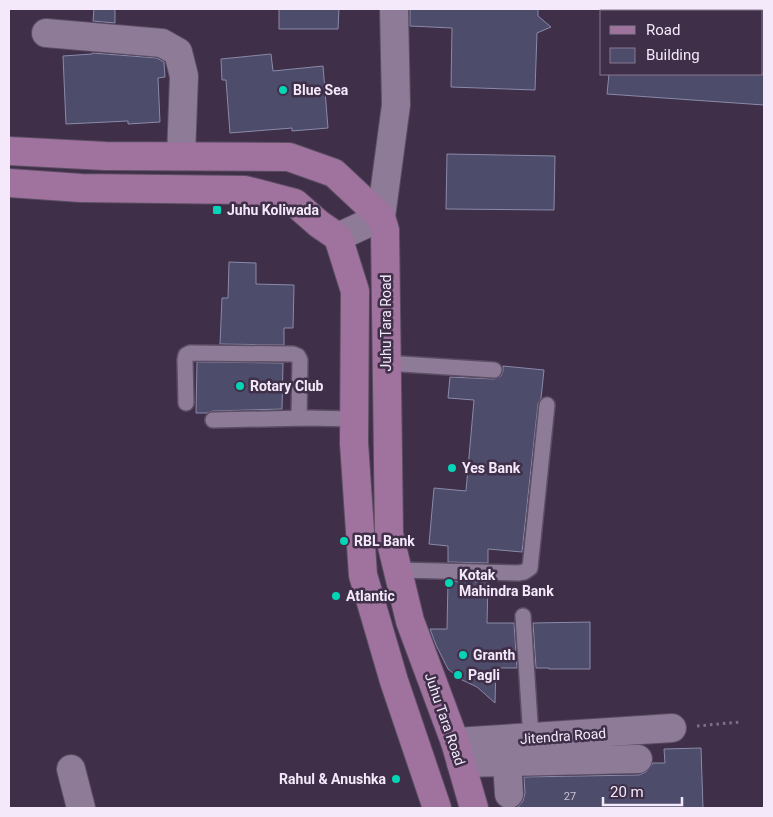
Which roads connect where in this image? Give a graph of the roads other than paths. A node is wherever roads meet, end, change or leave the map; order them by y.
1 (394, 9) edge
2 (46, 33) dead end
3 (9, 151) edge
4 (181, 156) junction
5 (9, 183) edge
6 (382, 216) junction
7 (338, 237) junction
8 (386, 363) junction
9 (494, 370) dead end
10 (186, 403) dead end
11 (547, 405) dead end
12 (299, 418) junction
13 (354, 419) junction
14 (213, 420) dead end
15 (398, 570) junction
16 (523, 616) dead end
17 (672, 728) road end
18 (625, 731) junction
19 (531, 738) junction
20 (458, 753) junction
21 (507, 761) junction
22 (71, 769) dead end
23 (509, 794) dead end
24 (81, 808) edge
25 (437, 808) edge
26 (474, 808) edge

1 - 6 street
2 - 4 street
3 - 4 main road
4 - 6 main road
5 - 7 main road
6 - 7 street
6 - 8 main road, Juhu Tara Road
7 - 13 main road
8 - 9 lane
8 - 15 main road, Juhu Tara Road
10 - 12 lane
11 - 15 lane
12 - 13 lane
12 - 14 lane
13 - 25 main road
15 - 20 main road, Juhu Tara Road
16 - 19 lane
17 - 18 street, Jitendra Road
18 - 19 street, Jitendra Road
18 - 21 street
19 - 20 street, Jitendra Road
20 - 21 street
20 - 26 main road, Juhu Tara Road
21 - 23 street
22 - 24 street

